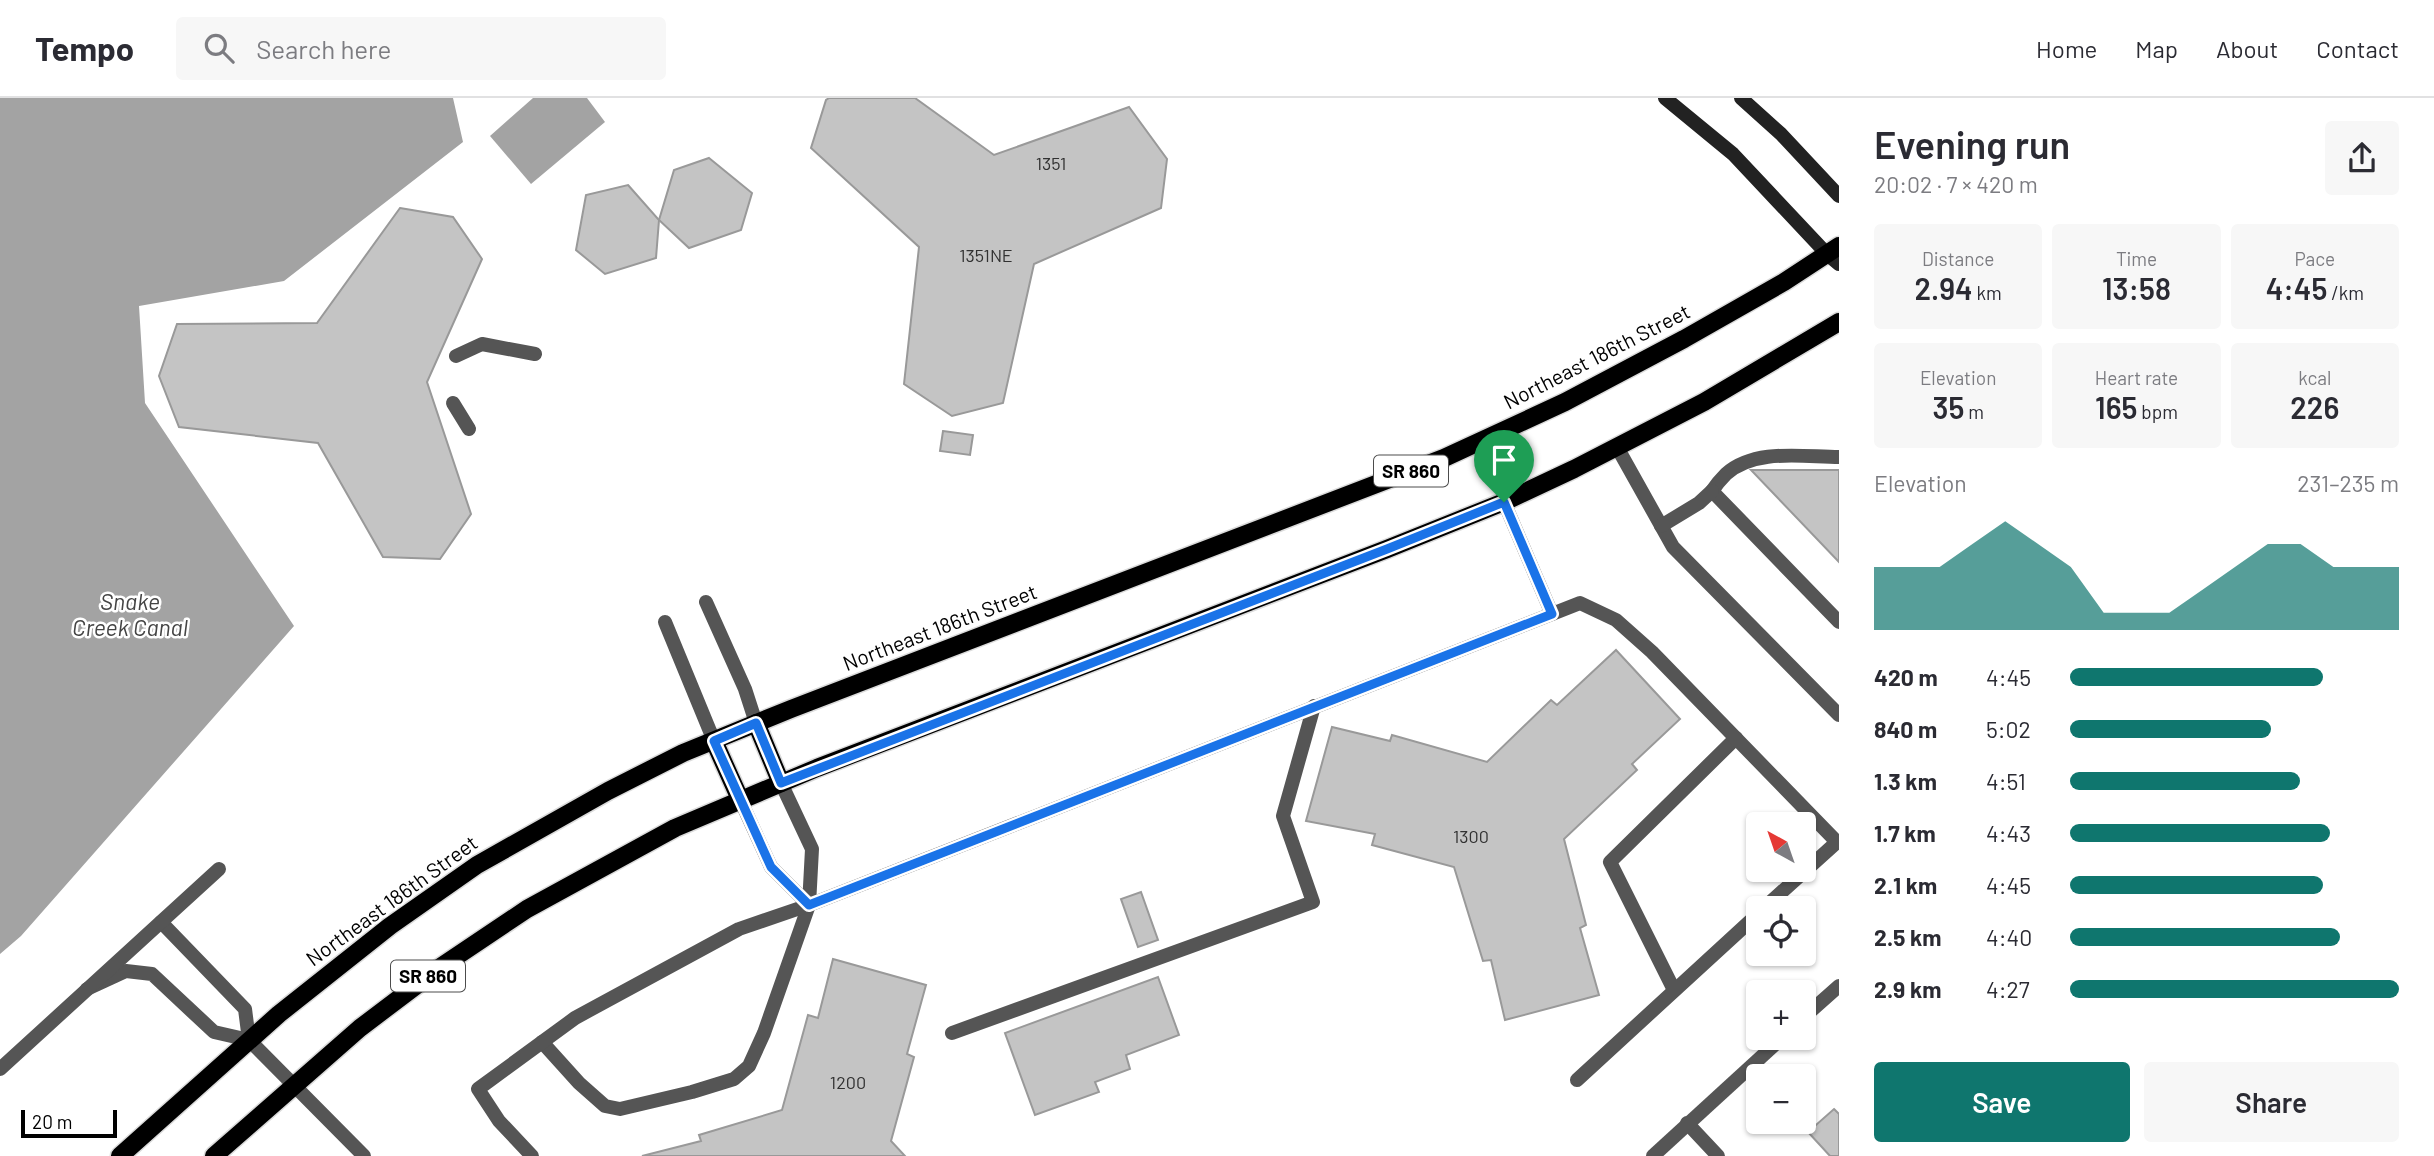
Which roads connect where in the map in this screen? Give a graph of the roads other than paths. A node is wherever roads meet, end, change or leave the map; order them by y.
1 (1664, 98) edge
2 (1741, 98) edge
3 (1839, 196) edge
4 (1835, 255) edge
5 (1839, 322) edge
6 (535, 354) dead end
7 (456, 356) dead end
8 (453, 403) dead end
9 (469, 429) dead end
10 (1617, 447) junction
11 (1839, 457) edge
12 (1712, 491) junction
13 (1504, 502) junction
14 (1661, 526) junction
15 (706, 602) dead end
16 (1552, 614) junction
17 (665, 622) dead end
18 (1839, 622) edge
19 (1314, 706) junction
20 (1839, 715) edge
21 (756, 723) junction
22 (1736, 738) junction
23 (714, 741) junction
24 (781, 783) junction
25 (740, 799) junction
26 (219, 869) dead end
27 (1777, 896) edge
28 (809, 905) junction
29 (161, 922) junction
30 (1746, 925) edge
31 (1839, 986) edge
32 (87, 989) junction
33 (1674, 990) junction
34 (1816, 1006) edge
35 (953, 1033) dead end
36 (249, 1040) junction
37 (542, 1042) junction
38 (1769, 1050) edge
39 (0, 1069) edge
40 (1577, 1080) dead end
41 (294, 1085) junction
42 (1687, 1124) junction
43 (120, 1156) edge
44 (215, 1156) edge
45 (364, 1156) edge
46 (532, 1156) edge
47 (1653, 1156) edge
48 (1718, 1156) edge

1 - 4 street
2 - 3 street
4 - 21 main road, Northeast 186th Street / SR 860
5 - 10 main road, SR 860
6 - 7 street
8 - 9 street
10 - 13 main road, SR 860
10 - 14 street
11 - 12 street
12 - 14 street
12 - 18 street
13 - 16 street
13 - 24 main road, SR 860
14 - 20 street
15 - 21 street
16 - 19 street
16 - 22 street
17 - 23 street
19 - 28 street
19 - 35 street
21 - 23 main road, Northeast 186th Street / SR 860
21 - 24 main road
22 - 27 street
22 - 33 street
23 - 25 main road
23 - 36 main road, Northeast 186th Street / SR 860
24 - 25 main road, SR 860
24 - 28 street
25 - 28 street
25 - 41 main road, SR 860
26 - 29 street
28 - 37 street
28 - 37 street
29 - 32 street
29 - 36 street
30 - 33 street
31 - 34 street
32 - 36 street
32 - 39 street
33 - 40 street
36 - 41 street
36 - 43 main road, Northeast 186th Street / SR 860
37 - 46 street
38 - 42 street
41 - 44 main road, SR 860
41 - 45 street
42 - 47 street
42 - 48 street

